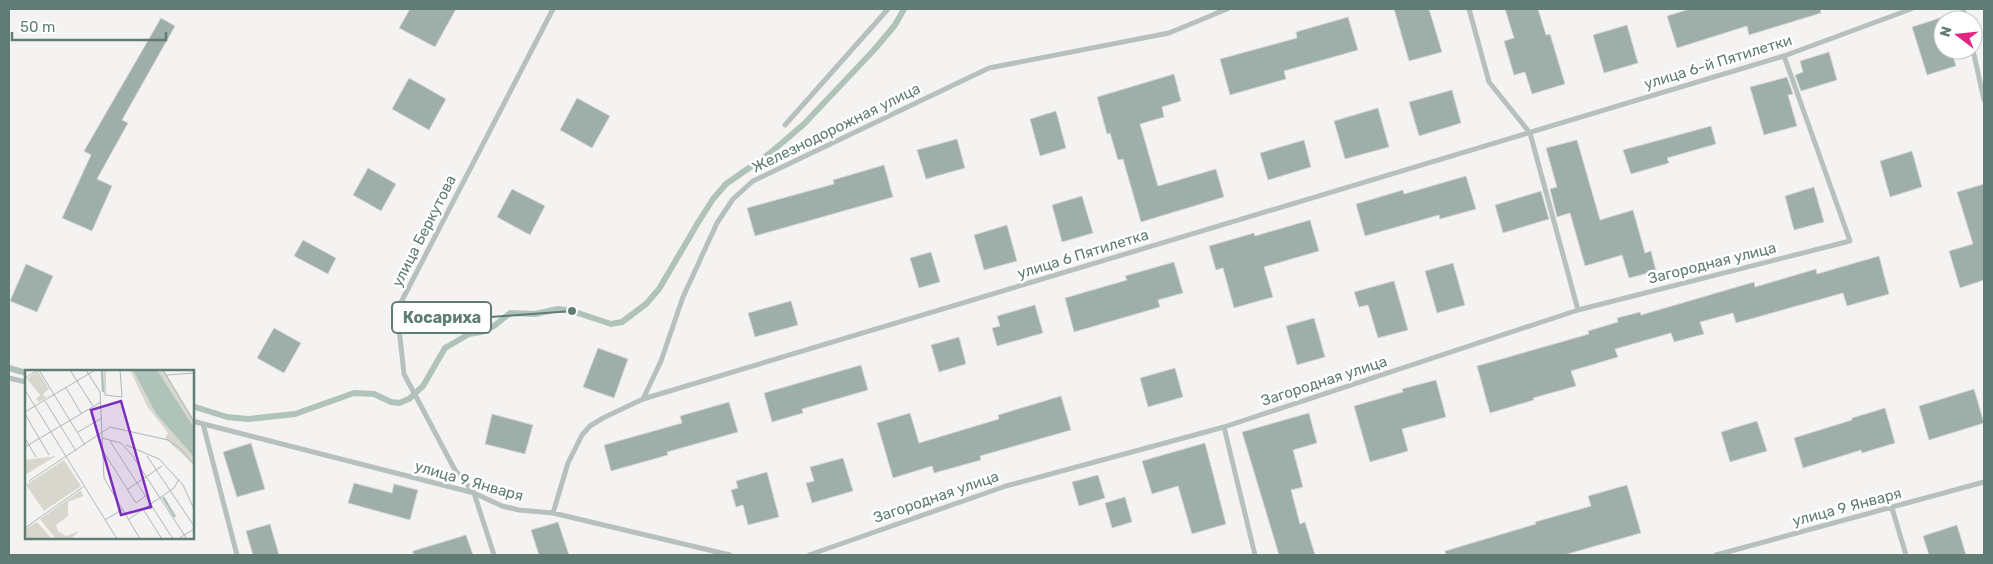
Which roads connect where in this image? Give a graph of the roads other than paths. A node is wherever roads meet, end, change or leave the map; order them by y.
1 (553, 9) edge
2 (888, 9) edge
3 (1227, 9) edge
4 (1469, 9) edge
5 (1911, 9) edge
6 (1784, 56) junction
7 (1975, 60) edge
8 (1984, 100) edge
9 (785, 125) dead end
10 (1530, 133) junction
11 (1578, 310) junction
12 (9, 378) edge
13 (25, 382) edge
14 (643, 399) junction
15 (194, 422) edge
16 (203, 424) junction
17 (1224, 427) junction
18 (1984, 482) edge
19 (474, 494) junction
20 (1892, 508) junction
21 (553, 513) junction
22 (238, 555) edge
23 (494, 555) edge
24 (730, 555) edge
25 (809, 555) edge
26 (1255, 555) edge
27 (1716, 555) edge
28 (1906, 555) edge

1 - 19 street, улица Беркутова
2 - 9 street
3 - 14 street, Железнодорожная улица
4 - 10 street
5 - 6 street, улица 6-й Пятилетки
6 - 10 street, улица 6-й Пятилетки
6 - 11 street, Загородная улица
7 - 8 street
10 - 11 street
10 - 14 street, улица 6 Пятилетка
11 - 17 street, Загородная улица
12 - 13 street
14 - 21 street
15 - 16 street, улица 9 Января
16 - 19 street, улица 9 Января
16 - 22 street
17 - 25 street, Загородная улица
17 - 26 street
18 - 20 street, улица 9 Января
19 - 21 street, улица 9 Января
19 - 23 street
20 - 27 street, улица 9 Января
20 - 28 street
21 - 24 street, улица 9 Января

